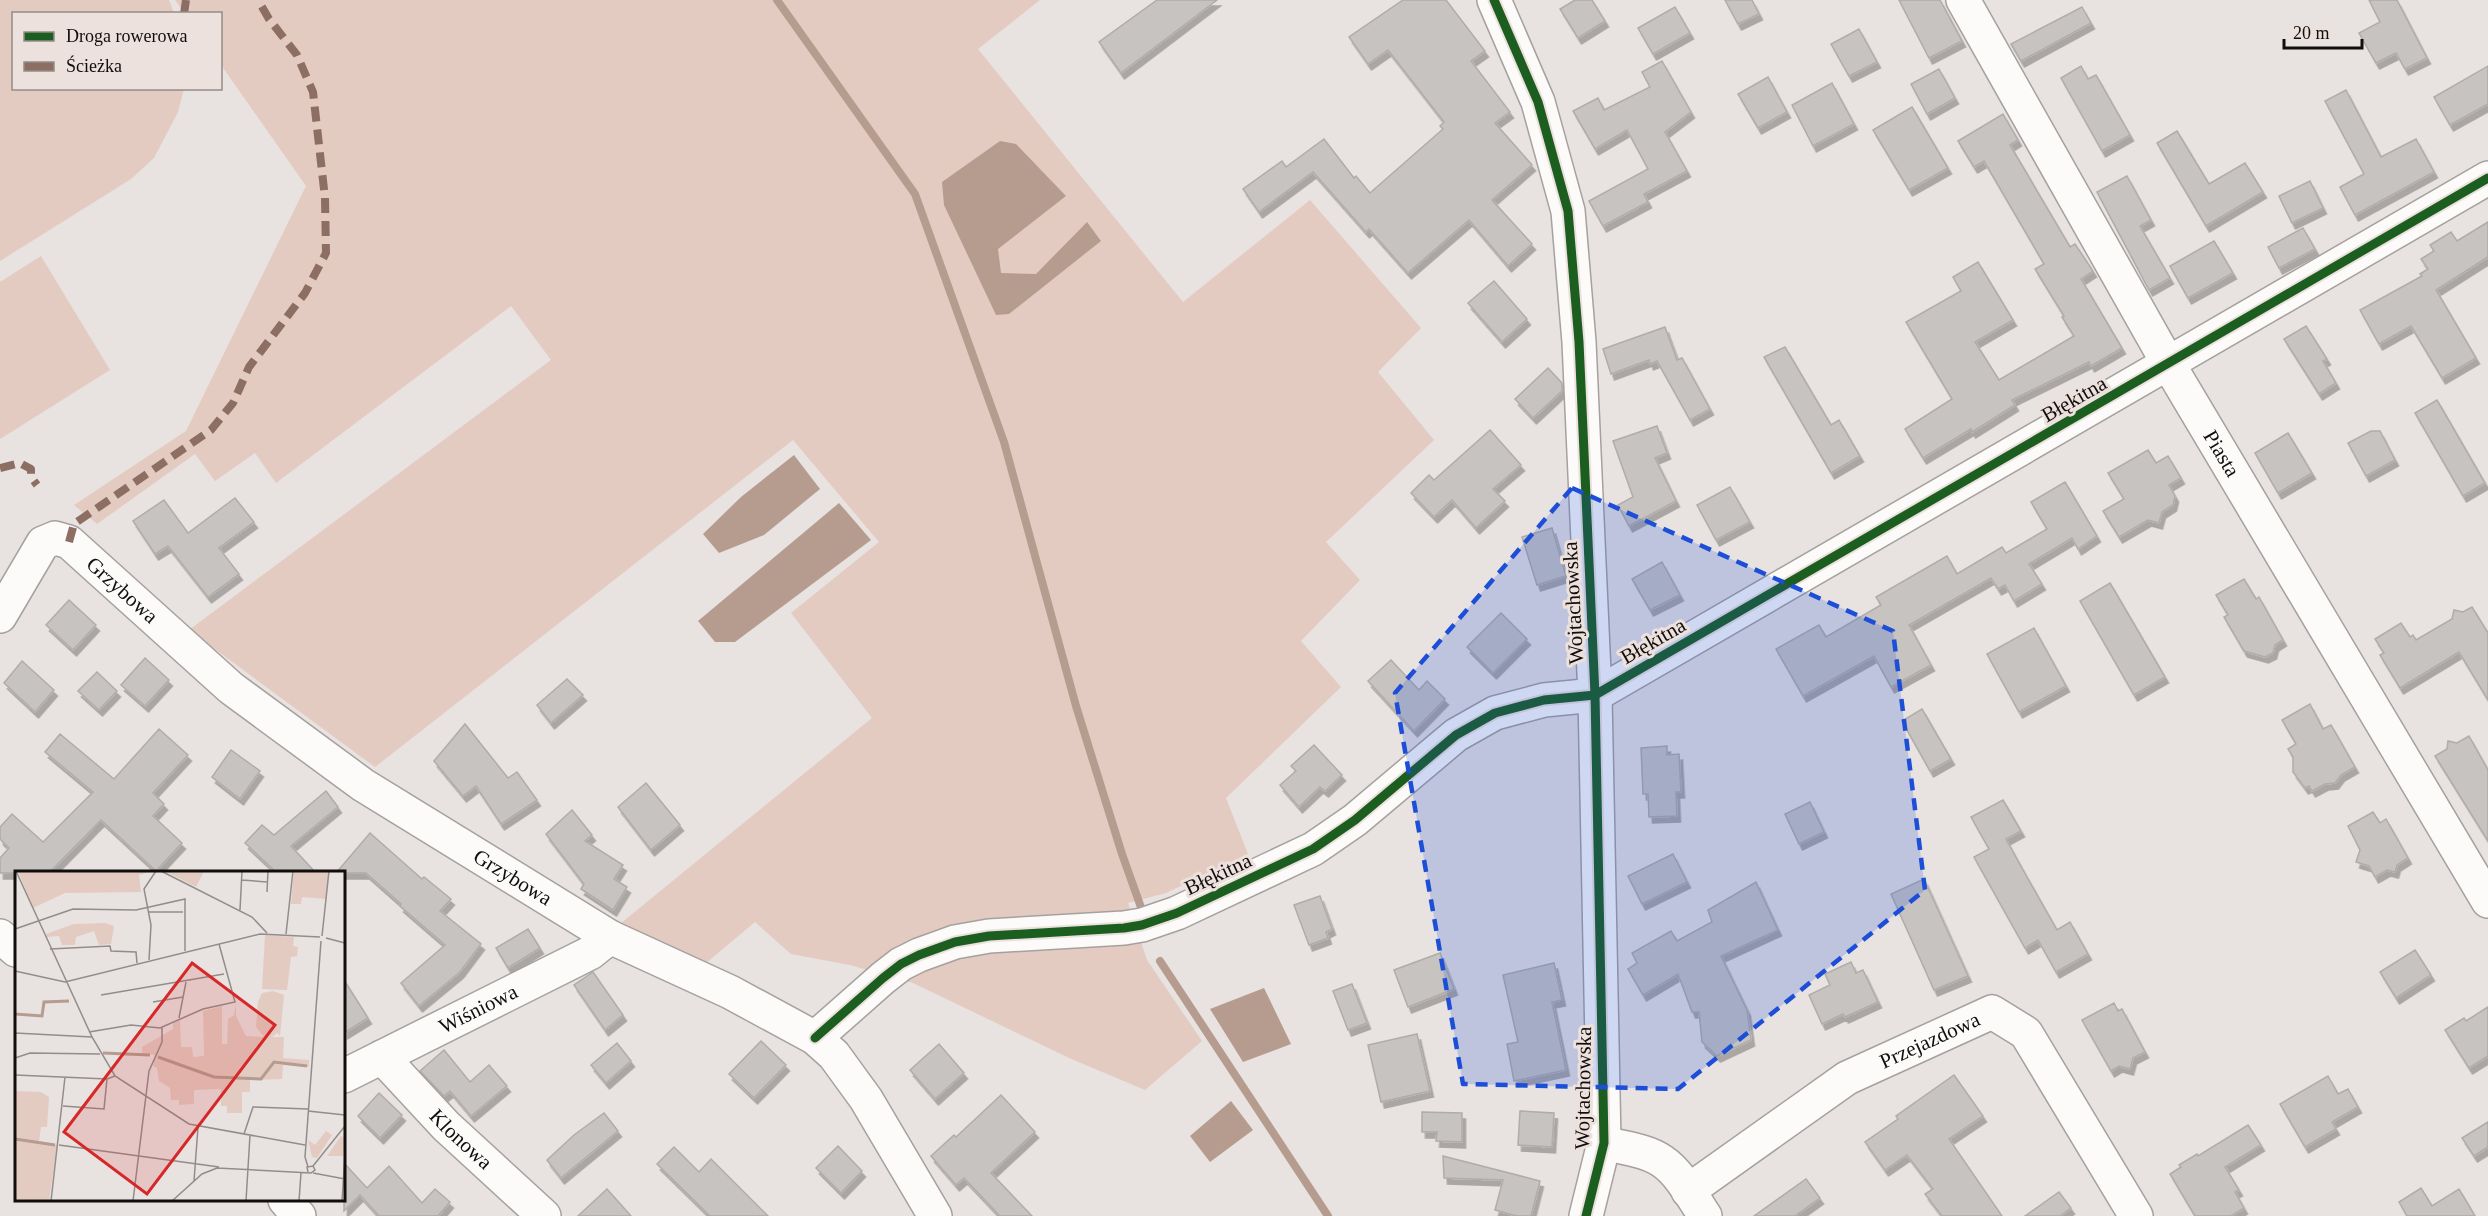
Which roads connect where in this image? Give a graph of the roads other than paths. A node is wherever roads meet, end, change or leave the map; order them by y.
1 (1494, 0) edge
2 (1963, 0) edge
3 (2488, 178) edge
4 (2169, 364) junction
5 (0, 616) edge
6 (1595, 695) junction
7 (2488, 901) edge
8 (0, 936) edge
9 (610, 938) junction
10 (15, 949) edge
11 (824, 1047) junction
12 (382, 1057) junction
13 (345, 1076) edge
14 (1604, 1143) junction
15 (286, 1201) edge
16 (1697, 1204) edge
17 (299, 1216) edge
18 (544, 1216) edge
19 (935, 1216) edge
20 (1586, 1216) edge
21 (2136, 1216) edge

1 - 6 street, Wojtachowska
2 - 4 street, Piasta
3 - 4 street, Błękitna
4 - 6 street, Błękitna
4 - 7 street, Piasta
5 - 9 street, Grzybowa
6 - 11 street, Błękitna
6 - 14 street, Wojtachowska
8 - 10 street
9 - 11 street, Grzybowa
9 - 12 street, Wiśniowa
11 - 19 street, Grzybowa
12 - 13 street, Wiśniowa
12 - 18 street, Klonowa
14 - 16 street
14 - 20 street, Wojtachowska
15 - 17 street
16 - 21 street, Przejazdowa

